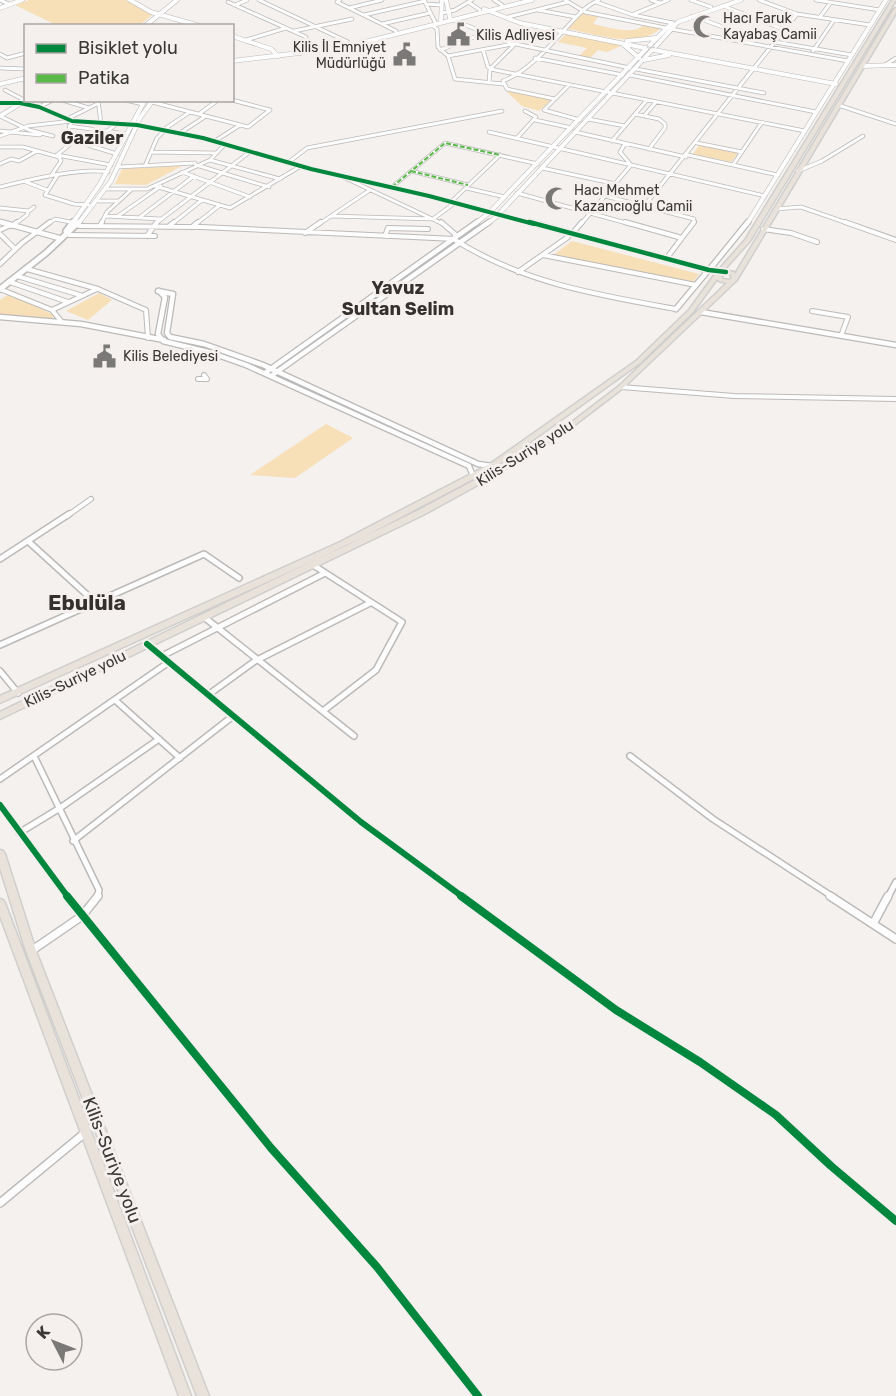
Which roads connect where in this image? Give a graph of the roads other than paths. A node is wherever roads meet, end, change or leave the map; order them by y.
1 (0, 0) edge
2 (22, 0) edge
3 (130, 0) edge
4 (135, 0) edge
5 (177, 0) edge
6 (247, 0) edge
7 (259, 0) edge
8 (340, 0) edge
9 (382, 0) edge
10 (472, 0) edge
11 (494, 0) edge
12 (520, 0) edge
13 (532, 0) edge
14 (599, 0) edge
15 (651, 0) edge
16 (668, 0) edge
17 (693, 0) edge
18 (731, 0) edge
19 (741, 0) edge
20 (759, 0) edge
21 (816, 0) edge
22 (886, 0) edge
23 (894, 0) edge
24 (425, 1) edge
25 (566, 1) edge
26 (228, 2) dead end
27 (443, 2) edge
28 (468, 2) junction
29 (594, 2) junction
30 (831, 2) junction
31 (660, 3) junction
32 (9, 4) junction
33 (235, 5) junction
34 (502, 5) junction
35 (723, 6) junction
36 (711, 7) junction
37 (0, 8) edge
38 (349, 8) junction
39 (896, 9) edge
40 (487, 10) junction
41 (536, 10) junction
42 (880, 10) junction
43 (582, 11) junction
44 (447, 12) junction
45 (161, 13) junction
46 (430, 13) junction
47 (442, 13) junction
48 (797, 14) junction
49 (364, 15) junction
50 (633, 15) junction
51 (693, 16) junction
52 (508, 17) junction
53 (576, 17) junction
54 (820, 17) junction
55 (352, 19) dead end
56 (452, 19) junction
57 (441, 20) junction
58 (627, 20) junction
59 (834, 20) junction
60 (434, 23) junction
61 (673, 23) junction
62 (147, 24) edge
63 (194, 24) edge
64 (382, 24) junction
65 (870, 25) junction
66 (314, 26) junction
67 (723, 27) junction
68 (286, 28) junction
69 (669, 29) junction
70 (785, 30) junction
71 (294, 31) junction
72 (396, 31) junction
73 (564, 31) junction
74 (485, 33) junction
75 (711, 36) junction
76 (234, 37) edge
77 (306, 37) dead end
78 (657, 38) junction
79 (246, 40) junction
80 (627, 41) junction
81 (776, 41) junction
82 (348, 42) junction
83 (256, 43) junction
84 (621, 43) junction
85 (515, 44) junction
86 (647, 47) junction
87 (772, 47) junction
88 (655, 48) junction
89 (815, 48) junction
90 (440, 50) junction
91 (543, 50) junction
92 (483, 51) junction
93 (0, 54) edge
94 (24, 54) edge
95 (272, 54) junction
96 (678, 54) junction
97 (811, 54) junction
98 (278, 55) junction
99 (852, 55) junction
100 (448, 56) junction
101 (535, 58) junction
102 (896, 58) edge
103 (586, 59) junction
104 (641, 59) junction
105 (234, 60) edge
106 (848, 61) junction
107 (896, 65) edge
108 (862, 66) junction
109 (885, 66) junction
110 (580, 67) junction
111 (756, 67) junction
112 (0, 68) edge
113 (630, 68) junction
114 (24, 69) edge
115 (490, 69) junction
116 (636, 69) junction
117 (518, 75) junction
118 (623, 75) junction
119 (630, 75) junction
120 (679, 77) junction
121 (24, 78) edge
122 (834, 82) junction
123 (489, 83) junction
124 (0, 84) edge
125 (503, 84) junction
126 (673, 84) junction
127 (843, 84) junction
128 (569, 85) junction
129 (739, 89) junction
130 (5, 90) dead end
131 (606, 92) junction
132 (612, 93) junction
133 (764, 93) dead end
134 (734, 96) junction
135 (555, 99) junction
136 (647, 100) junction
137 (23, 101) edge
138 (234, 101) edge
139 (26, 102) edge
140 (48, 102) edge
141 (69, 102) edge
142 (97, 102) edge
143 (144, 102) edge
144 (152, 102) edge
145 (156, 102) edge
146 (215, 102) edge
147 (656, 102) junction
148 (0, 103) edge
149 (838, 105) junction
150 (39, 107) junction
151 (89, 108) junction
152 (502, 111) dead end
153 (525, 111) dead end
154 (190, 112) junction
155 (816, 112) junction
156 (199, 114) junction
157 (635, 114) junction
158 (720, 114) junction
159 (0, 116) edge
160 (206, 116) junction
161 (644, 116) junction
162 (588, 119) junction
163 (70, 120) junction
164 (535, 120) junction
165 (580, 120) junction
166 (88, 122) junction
167 (762, 122) junction
168 (101, 123) junction
169 (118, 123) junction
170 (135, 124) junction
171 (896, 124) edge
172 (240, 125) junction
173 (69, 126) junction
174 (624, 126) junction
175 (26, 127) junction
176 (81, 128) junction
177 (164, 130) junction
178 (573, 130) junction
179 (0, 131) edge
180 (805, 131) junction
181 (9, 132) junction
182 (108, 132) junction
183 (489, 132) dead end
184 (180, 133) junction
185 (127, 134) junction
186 (44, 135) junction
187 (0, 136) edge
188 (53, 136) dead end
189 (863, 136) dead end
190 (517, 138) junction
191 (74, 141) junction
192 (215, 141) junction
193 (612, 141) junction
194 (697, 143) junction
195 (225, 144) junction
196 (625, 144) junction
197 (89, 145) junction
198 (0, 147) edge
199 (557, 148) junction
200 (649, 149) junction
201 (38, 151) junction
202 (151, 152) junction
203 (251, 152) junction
204 (742, 152) junction
205 (215, 153) junction
206 (117, 154) junction
207 (57, 155) junction
208 (500, 155) junction
209 (687, 156) junction
210 (210, 160) junction
211 (289, 162) junction
212 (202, 163) junction
213 (0, 164) edge
214 (111, 165) junction
215 (196, 165) junction
216 (232, 165) junction
217 (631, 165) junction
218 (733, 165) junction
219 (145, 166) junction
220 (301, 166) junction
221 (540, 166) junction
222 (118, 167) junction
223 (411, 171) junction
224 (798, 171) junction
225 (108, 172) junction
226 (182, 172) junction
227 (224, 172) junction
228 (672, 174) junction
229 (778, 175) junction
230 (54, 176) junction
231 (194, 176) junction
232 (340, 176) junction
233 (280, 179) junction
234 (2, 180) dead end
235 (25, 181) junction
236 (210, 182) junction
237 (373, 183) junction
238 (616, 184) junction
239 (6, 186) junction
240 (0, 187) edge
241 (158, 187) junction
242 (268, 187) junction
243 (392, 187) junction
244 (467, 187) junction
245 (106, 189) junction
246 (47, 190) junction
247 (131, 190) junction
248 (370, 190) junction
249 (175, 191) junction
250 (517, 193) junction
251 (190, 196) junction
252 (605, 196) junction
253 (765, 196) junction
254 (250, 197) junction
255 (505, 197) junction
256 (202, 200) junction
257 (99, 201) junction
258 (118, 201) junction
259 (451, 204) junction
260 (89, 205) junction
261 (220, 205) junction
262 (645, 205) junction
263 (34, 207) dead end
264 (0, 208) edge
265 (776, 209) junction
266 (28, 211) junction
267 (489, 214) junction
268 (590, 214) junction
269 (106, 216) junction
270 (118, 216) junction
271 (331, 216) junction
272 (497, 216) junction
273 (140, 217) junction
274 (160, 219) junction
275 (433, 219) junction
276 (0, 222) edge
277 (76, 224) junction
278 (12, 225) junction
279 (100, 226) junction
280 (152, 227) junction
281 (168, 227) junction
282 (192, 227) junction
283 (428, 229) dead end
284 (763, 229) junction
285 (0, 232) edge
286 (35, 232) junction
287 (305, 233) junction
288 (69, 235) junction
289 (570, 235) junction
290 (147, 236) junction
291 (155, 236) dead end
292 (385, 236) junction
293 (59, 238) junction
294 (682, 238) junction
295 (896, 240) edge
296 (457, 241) junction
297 (6, 242) junction
298 (817, 242) dead end
299 (0, 245) edge
300 (15, 249) junction
301 (543, 255) junction
302 (666, 259) junction
303 (0, 264) edge
304 (27, 268) junction
305 (518, 272) junction
306 (708, 272) junction
307 (719, 275) junction
308 (17, 276) junction
309 (735, 279) junction
310 (10, 282) junction
311 (696, 285) junction
312 (0, 288) edge
313 (98, 289) junction
314 (80, 295) junction
315 (68, 302) junction
316 (676, 309) joint
317 (52, 310) junction
318 (812, 311) dead end
319 (701, 312) junction
320 (0, 317) edge
321 (61, 321) junction
322 (841, 336) junction
323 (170, 337) junction
324 (148, 338) junction
325 (163, 341) junction
326 (896, 345) edge
327 (271, 368) junction
328 (277, 371) junction
329 (265, 373) junction
330 (204, 375) dead end
331 (271, 376) junction
332 (198, 379) dead end
333 (621, 387) junction
334 (896, 399) edge
335 (492, 466) junction
336 (473, 476) junction
337 (91, 499) dead end
338 (29, 542) junction
339 (0, 559) edge
340 (313, 565) junction
341 (325, 573) junction
342 (239, 578) dead end
343 (96, 603) junction
344 (370, 603) junction
345 (204, 616) junction
346 (218, 627) junction
347 (147, 644) junction
348 (0, 645) edge
349 (162, 656) junction
350 (258, 659) junction
351 (169, 662) junction
352 (0, 670) edge
353 (18, 693) junction
354 (208, 695) junction
355 (0, 700) edge
356 (115, 700) junction
357 (323, 711) junction
358 (0, 716) edge
359 (233, 716) junction
360 (354, 736) dead end
361 (159, 739) junction
362 (34, 756) junction
363 (630, 756) dead end
364 (180, 758) junction
365 (0, 779) edge
366 (0, 805) edge
367 (60, 807) junction
368 (19, 833) junction
369 (73, 841) junction
370 (0, 854) edge
371 (896, 882) edge
372 (0, 903) edge
373 (82, 916) junction
374 (873, 924) junction
375 (896, 939) edge
376 (31, 951) junction
377 (86, 1132) junction
378 (0, 1203) edge
379 (896, 1221) edge
380 (185, 1396) edge
381 (203, 1396) edge
382 (478, 1396) edge

1 - 32 street
2 - 32 street
3 - 45 street
4 - 45 street
5 - 45 street
6 - 33 street
7 - 66 street
8 - 38 street
9 - 38 street
10 - 28 street
11 - 34 street
12 - 34 main road
13 - 40 main road
14 - 29 street
15 - 31 street
16 - 31 street
17 - 36 street
18 - 36 street
19 - 35 street
20 - 48 street
21 - 30 street
22 - 42 street
23 - 127 highway
24 - 27 street
24 - 46 street
24 - 49 street
25 - 41 street
25 - 43 street
26 - 33 street
27 - 44 street
27 - 47 street
28 - 40 street
28 - 44 street
29 - 43 street
29 - 50 street
30 - 42 street
30 - 54 street
31 - 50 street
32 - 37 street
33 - 68 street
34 - 40 main road
35 - 51 street
35 - 70 street
36 - 61 street
38 - 49 street
39 - 108 highway, Kilis-Suriye yolu
40 - 52 street
40 - 56 main road
40 - 56 main road
40 - 73 street
41 - 52 street
41 - 53 street
42 - 65 street
43 - 53 street
43 - 58 street
44 - 47 street
44 - 56 street
45 - 62 street
45 - 63 street
46 - 60 street
46 - 64 street
47 - 57 street
48 - 54 street
48 - 70 street
49 - 64 street
50 - 58 street
50 - 61 street
51 - 67 street
51 - 69 street
52 - 73 street
53 - 73 street
54 - 59 street
55 - 66 street
56 - 57 main road
56 - 60 main road
56 - 74 street
57 - 60 main road
58 - 69 street
59 - 65 street
59 - 89 street
60 - 72 main road
60 - 90 street
60 - 98 main road
61 - 69 street
64 - 72 street
65 - 99 street
66 - 71 street
66 - 82 street
67 - 75 street
67 - 81 street
68 - 71 street
68 - 79 street
69 - 75 street
69 - 78 street
69 - 88 street
70 - 81 street
71 - 77 street
72 - 82 main road
73 - 80 street
73 - 84 street
73 - 91 street
74 - 85 street
74 - 90 street
75 - 87 street
76 - 79 street
78 - 80 street
78 - 86 street
79 - 83 street
80 - 86 street
81 - 87 street
81 - 89 street
82 - 98 main road
83 - 95 street
83 - 98 street
84 - 86 street
84 - 104 street
85 - 91 street
85 - 92 street
85 - 115 street
86 - 88 street
86 - 104 street
87 - 97 street
87 - 111 street
88 - 96 street
88 - 104 street
88 - 111 street
89 - 97 street
89 - 99 street
90 - 100 street
91 - 101 street
91 - 103 street
92 - 100 street
92 - 115 street
93 - 94 street
95 - 98 main road
95 - 105 main road
96 - 104 street
96 - 111 street
97 - 106 street
98 - 105 main road
99 - 106 street
100 - 123 street
101 - 110 street
101 - 117 street
102 - 109 street
103 - 110 street
103 - 113 street
104 - 113 street
104 - 116 street
106 - 122 street
107 - 109 street
108 - 109 street
108 - 149 highway, Kilis-Suriye yolu
110 - 118 street
111 - 122 street
111 - 129 street
112 - 114 street
113 - 118 street
115 - 117 street
115 - 123 street
116 - 119 street
116 - 120 street
117 - 125 street
117 - 128 street
118 - 131 street
119 - 126 street
119 - 132 street
120 - 126 street
120 - 129 street
121 - 124 main road
122 - 127 street
122 - 155 street
123 - 125 street
125 - 135 street
126 - 134 street
127 - 307 highway
128 - 131 street
128 - 135 street
129 - 133 street
129 - 134 street
130 - 137 street
131 - 132 street
131 - 165 street
132 - 136 street
132 - 162 street
134 - 155 street
134 - 158 street
135 - 165 street
136 - 147 street
136 - 157 street
137 - 148 street
137 - 159 street
138 - 172 street
139 - 150 street
140 - 150 street
141 - 151 street
142 - 151 street
142 - 168 street
143 - 170 main road
144 - 170 main road
145 - 154 street
146 - 156 street
147 - 158 street
147 - 161 street
149 - 171 street
149 - 224 highway, Kilis-Suriye yolu
150 - 163 street
151 - 163 street
152 - 211 street
153 - 164 street
154 - 156 street
154 - 177 street
155 - 180 street
156 - 160 street
157 - 161 street
157 - 174 street
158 - 167 street
158 - 194 street
159 - 175 street
160 - 172 street
160 - 184 street
161 - 200 street
162 - 174 street
162 - 178 street
163 - 166 street
163 - 173 street
163 - 175 street
164 - 178 street
164 - 190 street
165 - 178 street
166 - 168 street
166 - 176 street
167 - 180 street
167 - 204 street
168 - 169 street
169 - 170 street
169 - 182 street
170 - 177 street
170 - 185 main road
170 - 222 main road
172 - 192 street
173 - 176 street
173 - 191 street
174 - 193 street
175 - 181 street
175 - 186 street
176 - 182 street
177 - 184 street
177 - 202 street
178 - 193 street
178 - 199 street
179 - 181 street
180 - 229 street
181 - 186 street
181 - 187 street
182 - 185 street
182 - 197 street
183 - 190 street
184 - 192 street
185 - 206 main road
186 - 188 street
189 - 224 street
190 - 199 street
191 - 197 street
191 - 207 street
192 - 195 street
193 - 196 street
194 - 204 street
194 - 209 street
195 - 203 street
195 - 205 street
196 - 200 street
196 - 217 street
197 - 206 street
198 - 201 street
199 - 217 street
199 - 221 street
200 - 209 street
201 - 207 street
201 - 213 street
202 - 205 street
202 - 219 street
203 - 211 street
203 - 216 street
204 - 218 street
205 - 210 street
206 - 214 main road
207 - 214 street
207 - 230 street
208 - 221 street
208 - 223 street
208 - 244 street
209 - 218 street
209 - 228 street
210 - 212 street
210 - 216 street
211 - 220 street
212 - 215 street
212 - 219 street
214 - 225 main road
215 - 226 street
215 - 227 street
216 - 227 street
216 - 233 street
217 - 228 street
217 - 238 street
218 - 229 street
219 - 222 street
220 - 232 street
220 - 233 street
221 - 238 street
221 - 250 street
221 - 255 street
222 - 245 main road
223 - 243 street
223 - 244 street
224 - 265 highway, Kilis-Suriye yolu
225 - 230 street
225 - 260 main road
226 - 231 street
226 - 241 street
227 - 236 street
227 - 242 street
228 - 253 street
228 - 262 street
229 - 253 street
230 - 235 street
230 - 246 street
231 - 236 street
231 - 249 street
232 - 237 street
232 - 248 street
233 - 242 street
234 - 239 street
235 - 239 street
235 - 246 street
236 - 251 street
236 - 254 street
237 - 243 street
237 - 259 street
238 - 252 street
239 - 240 street
241 - 247 street
241 - 249 street
241 - 270 street
242 - 254 street
243 - 259 street
244 - 255 street
244 - 259 street
245 - 247 street
245 - 257 main road
246 - 260 street
247 - 258 street
248 - 271 street
248 - 275 street
249 - 251 street
249 - 273 street
250 - 268 street
250 - 272 street
251 - 256 street
251 - 274 street
252 - 262 street
252 - 268 street
253 - 306 street
254 - 261 street
255 - 267 street
256 - 261 street
256 - 281 street
257 - 258 street
257 - 277 main road
258 - 269 street
259 - 267 street
259 - 275 street
260 - 277 main road
261 - 282 street
262 - 294 street
263 - 266 street
264 - 266 street
265 - 284 highway, Kilis-Suriye yolu
265 - 295 street
266 - 278 street
267 - 272 street
267 - 296 street
268 - 289 street
268 - 294 street
269 - 270 street
269 - 279 street
270 - 273 street
271 - 275 street
271 - 287 street
272 - 289 street
272 - 296 street
273 - 274 street
274 - 280 street
275 - 296 street
276 - 278 street
277 - 279 street
277 - 286 street
277 - 288 main road
277 - 293 main road
278 - 285 street
278 - 286 street
279 - 280 street
280 - 281 street
280 - 290 street
281 - 282 street
282 - 287 street
283 - 292 street
284 - 298 street
284 - 309 highway, Kilis-Suriye yolu
285 - 297 street
286 - 293 street
286 - 300 street
287 - 292 street
288 - 290 street
288 - 304 main road
289 - 301 street
289 - 302 street
289 - 306 street
290 - 291 street
292 - 296 street
293 - 312 main road
294 - 302 street
296 - 305 street
296 - 327 street
296 - 328 street
297 - 299 street
297 - 300 street
300 - 303 street
301 - 305 street
301 - 311 street
302 - 306 street
304 - 308 main road
304 - 313 street
305 - 316 street
306 - 307 street
306 - 311 street
307 - 309 highway
307 - 309 highway
307 - 335 highway
308 - 310 main road
308 - 314 street
309 - 319 highway, Kilis-Suriye yolu
310 - 312 main road
310 - 315 street
311 - 316 street
312 - 317 street
313 - 314 street
313 - 324 street
314 - 315 street
315 - 317 street
317 - 321 street
318 - 322 street
319 - 322 street
319 - 333 highway, Kilis-Suriye yolu
320 - 321 street
321 - 324 street
322 - 326 street
323 - 325 street
323 - 325 street
323 - 327 street
324 - 325 street
325 - 329 street
327 - 328 street
327 - 329 street
328 - 331 street
328 - 335 street
329 - 331 street
330 - 332 street
331 - 336 street
333 - 334 street
333 - 340 highway, Kilis-Suriye yolu
335 - 336 highway
336 - 353 highway
337 - 338 street
338 - 339 street
338 - 343 street
340 - 341 street
340 - 345 highway, Kilis-Suriye yolu
341 - 344 street
341 - 346 street
342 - 343 street
343 - 348 street
344 - 350 street
344 - 357 street
345 - 346 street
345 - 347 highway, Kilis-Suriye yolu
346 - 349 street
346 - 350 street
347 - 349 street
347 - 358 highway, Kilis-Suriye yolu
349 - 351 street
350 - 354 street
350 - 357 street
351 - 354 street
351 - 356 street
352 - 353 street
353 - 355 highway
354 - 359 street
356 - 361 street
356 - 362 street
357 - 360 street
359 - 364 street
359 - 379 street
361 - 364 street
361 - 367 street
362 - 365 street
362 - 367 street
363 - 374 street
364 - 369 street
366 - 368 street
367 - 368 street
367 - 369 street
368 - 373 street
369 - 373 street
370 - 376 highway, Kilis-Suriye yolu
371 - 374 street
372 - 377 highway, Kilis-Suriye yolu
373 - 376 street
373 - 382 street
374 - 375 street
376 - 381 highway, Kilis-Suriye yolu
377 - 378 street
377 - 380 highway, Kilis-Suriye yolu

